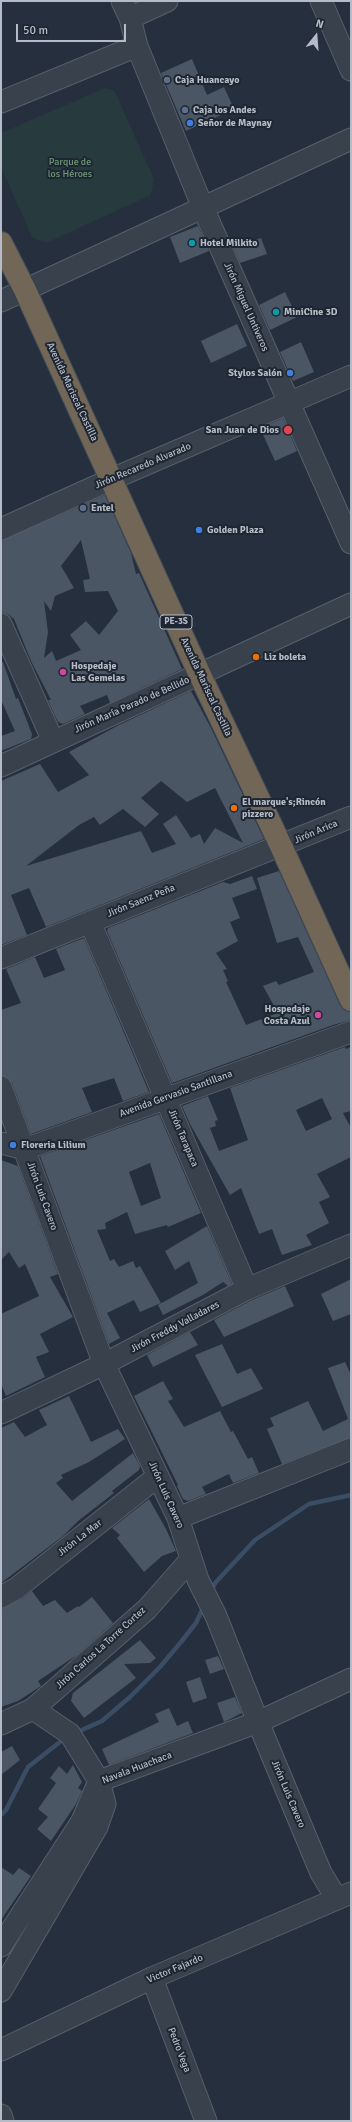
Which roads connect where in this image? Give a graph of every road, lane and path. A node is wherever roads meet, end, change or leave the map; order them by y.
1 (167, 1) edge
2 (320, 1) edge
3 (126, 10) edge
4 (137, 46) junction
5 (351, 70) edge
6 (1, 102) edge
7 (351, 139) edge
8 (203, 208) junction
9 (1, 243) edge
10 (25, 290) junction
11 (1, 301) edge
12 (351, 376) edge
13 (289, 403) junction
14 (112, 479) junction
15 (1, 529) edge
16 (351, 543) edge
17 (351, 604) edge
18 (1, 624) edge
19 (200, 675) junction
20 (53, 741) junction
21 (1, 766) edge
22 (351, 817) edge
23 (281, 846) junction
24 (90, 922) junction
25 (1, 958) edge
26 (351, 1000) edge
27 (351, 1032) edge
28 (1, 1087) edge
29 (166, 1098) junction
30 (1, 1143) edge
31 (25, 1149) junction
32 (351, 1245) edge
33 (247, 1289) junction
34 (104, 1364) junction
35 (1, 1413) edge
36 (351, 1449) edge
37 (158, 1476) junction
38 (178, 1518) junction
39 (191, 1559) junction
40 (1, 1597) edge
41 (351, 1679) edge
42 (34, 1709) junction
43 (258, 1722) junction
44 (1, 1724) edge
45 (99, 1781) junction
46 (344, 1896) edge
47 (1, 1946) edge
48 (152, 1978) junction
49 (1, 1991) edge
50 (1, 2050) edge
51 (1, 2115) edge
52 (3, 2121) edge
53 (206, 2121) edge

1 - 3 street
2 - 5 street
3 - 4 street, Jirón Miguel Untiveros
4 - 6 street
4 - 8 street, Jirón Miguel Untiveros
7 - 8 street
8 - 10 street
8 - 13 street, Jirón Miguel Untiveros
9 - 10 highway, Avenida Mariscal Castilla / PE-3S
10 - 11 street
10 - 14 highway, Avenida Mariscal Castilla / PE-3S
12 - 13 street, Jirón Recaredo Alvarado
13 - 14 street, Jirón Recaredo Alvarado
13 - 16 street, Jirón Miguel Untiveros
14 - 15 street, Jirón Recaredo Alvarado
14 - 19 highway, Avenida Mariscal Castilla / PE-3S
17 - 19 street, Jirón María Parado de Bellido
18 - 20 street
19 - 20 street, Jirón María Parado de Bellido
19 - 23 highway, Avenida Mariscal Castilla / PE-3S
20 - 21 street, Jirón María Parado de Bellido
22 - 23 street, Jirón Arica
23 - 24 street, Jirón Saenz Peña
23 - 26 highway, Avenida Mariscal Castilla / PE-3S
24 - 25 street, Jirón Saenz Peña
24 - 29 street, Jirón Tarapaca
27 - 29 street, Avenida Gervasio Santillana
28 - 31 street, Jirón Luis Cavero
29 - 31 street, Avenida Gervasio Santillana
29 - 33 street, Jirón Tarapaca
30 - 31 street
31 - 34 street, Jirón Luis Cavero
32 - 33 street, Jirón Freddy Valladares
33 - 34 street, Jirón Freddy Valladares
34 - 35 street, Jirón Freddy Valladares
34 - 37 street, Jirón Luis Cavero
36 - 38 street
37 - 38 street, Jirón Luis Cavero
37 - 40 street, Jirón La Mar
38 - 39 street, Jirón Luis Cavero
39 - 42 street, Jirón Carlos La Torre Cortez
39 - 43 street, Jirón Luis Cavero
41 - 43 street, Navala Huachaca
42 - 44 street, Jirón Carlos La Torre Cortez
42 - 45 street
43 - 45 street, Navala Huachaca
43 - 46 street, Jirón Luis Cavero
45 - 47 street, Navala Huachaca
45 - 49 street
46 - 48 street, Victor Fajardo
48 - 50 street, Victor Fajardo
48 - 53 street, Pedro Vega
51 - 52 street

